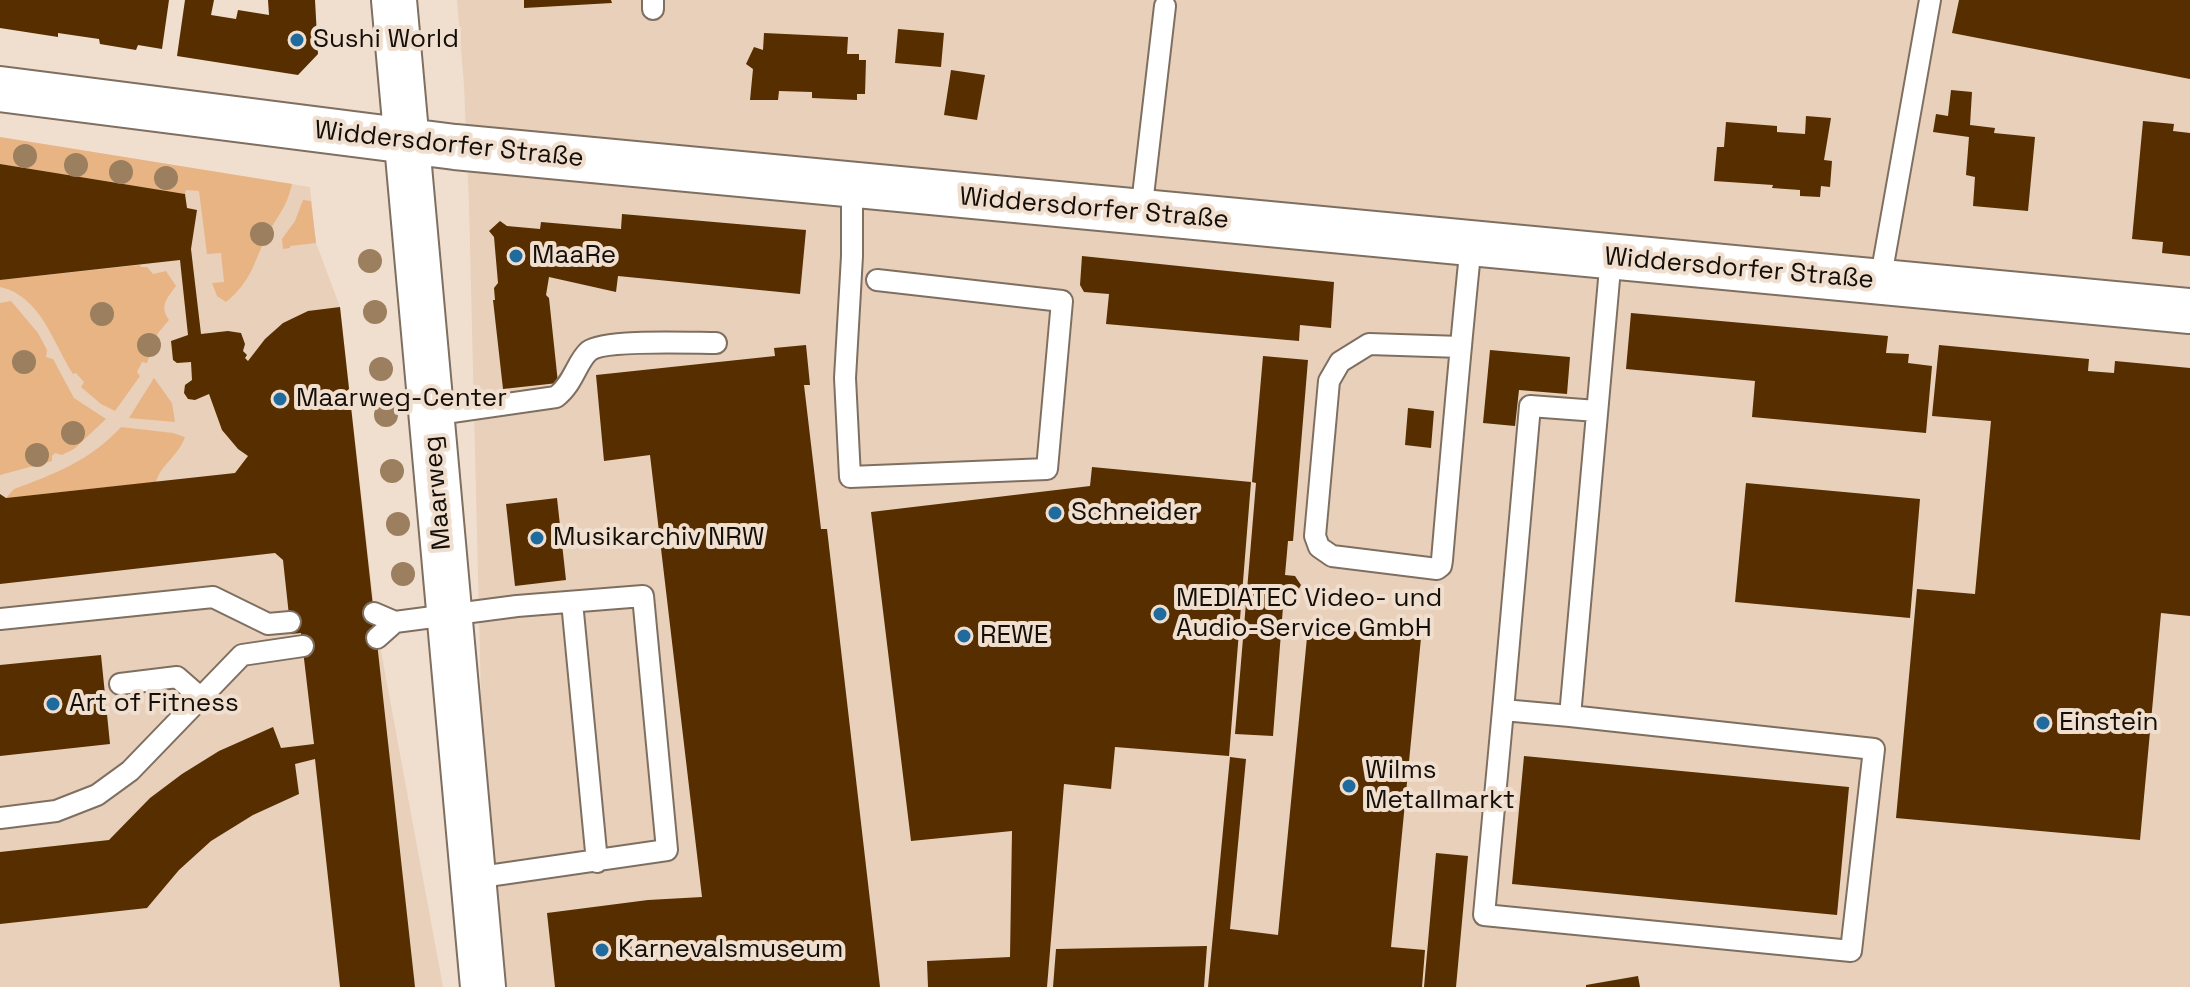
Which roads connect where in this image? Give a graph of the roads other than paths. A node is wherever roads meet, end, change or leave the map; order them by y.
1 (394, 0) edge
2 (1930, 0) edge
3 (1165, 6) dead end
4 (0, 89) edge
5 (407, 141) junction
6 (852, 186) junction
7 (1141, 213) junction
8 (1471, 244) junction
9 (1611, 257) junction
10 (877, 280) dead end
11 (1880, 282) junction
12 (2190, 311) edge
13 (716, 343) dead end
14 (1461, 347) junction
15 (1597, 411) junction
16 (431, 415) junction
17 (572, 602) junction
18 (374, 613) dead end
19 (449, 614) junction
20 (0, 619) edge
21 (290, 622) dead end
22 (395, 622) junction
23 (377, 638) dead end
24 (303, 646) dead end
25 (120, 684) dead end
26 (201, 698) junction
27 (1503, 710) junction
28 (1570, 716) junction
29 (0, 818) edge
30 (597, 862) junction
31 (474, 878) junction
32 (483, 987) edge

1 - 5 main road, Maarweg
2 - 11 lane
3 - 7 lane
4 - 5 main road, Widdersdorfer Straße
5 - 6 main road, Widdersdorfer Straße
5 - 16 main road, Maarweg
6 - 7 main road, Widdersdorfer Straße
6 - 10 lane
7 - 8 main road, Widdersdorfer Straße
8 - 9 main road, Widdersdorfer Straße
8 - 14 lane
9 - 11 main road, Widdersdorfer Straße
9 - 15 lane
11 - 12 main road, Widdersdorfer Straße
13 - 16 lane
14 - 14 lane
15 - 27 lane
15 - 28 lane
16 - 19 main road, Maarweg
17 - 19 lane
17 - 30 lane
17 - 30 lane
18 - 22 lane
19 - 22 lane
19 - 31 main road, Maarweg
20 - 21 lane
22 - 23 lane
24 - 26 lane
25 - 26 lane
26 - 29 lane
27 - 28 lane
27 - 28 lane
30 - 31 lane
31 - 32 main road, Maarweg

